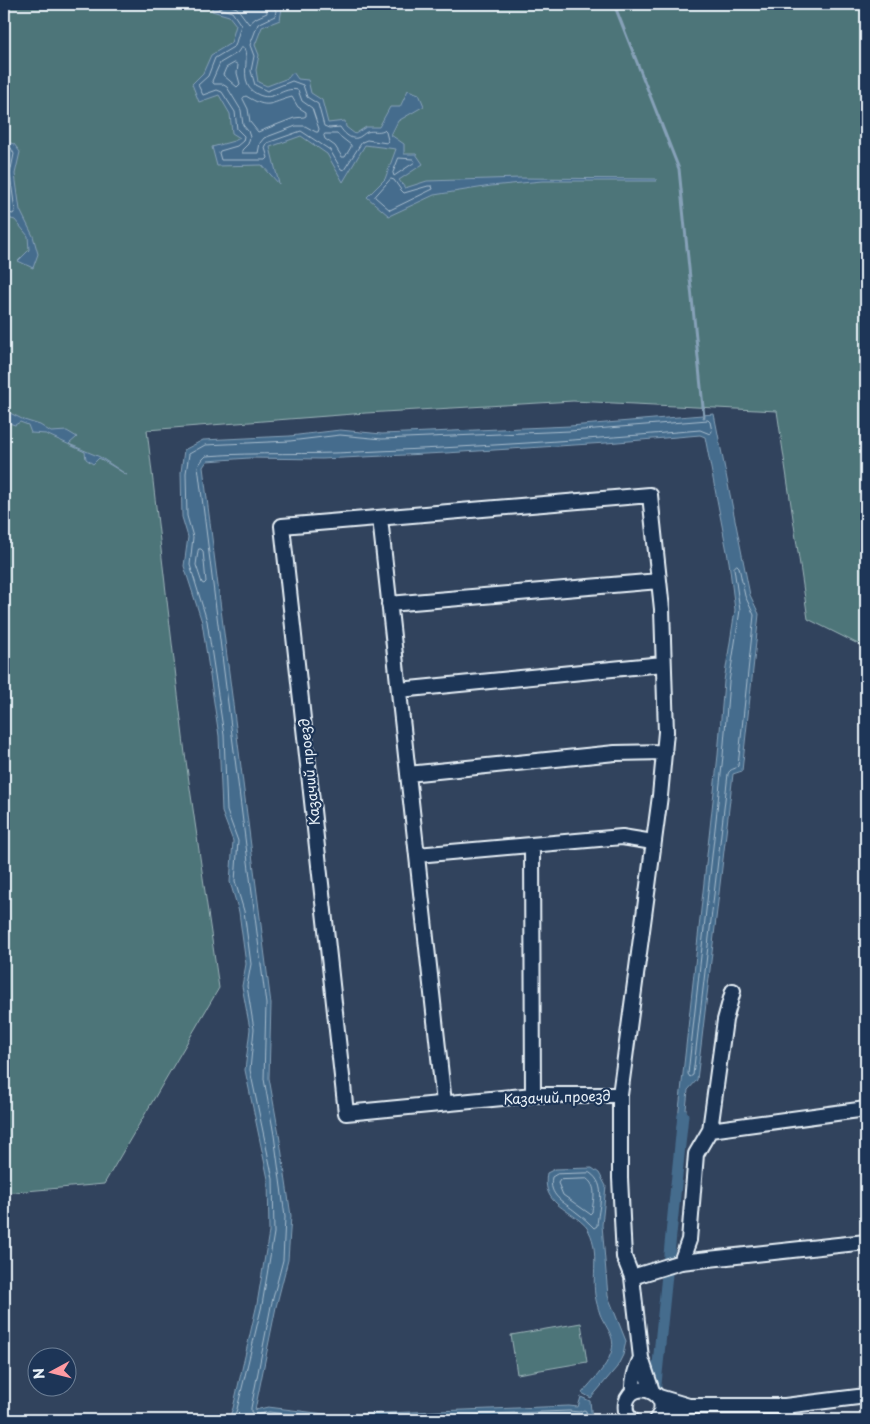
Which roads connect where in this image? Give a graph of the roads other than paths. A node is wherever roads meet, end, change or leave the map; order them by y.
1 (380, 518) junction
2 (659, 581) junction
3 (390, 604) junction
4 (663, 664) junction
5 (399, 690) junction
6 (664, 752) junction
7 (408, 774) junction
8 (654, 842) junction
9 (532, 845) junction
10 (417, 856) junction
11 (733, 991) dead end
12 (533, 1095) junction
13 (620, 1095) junction
14 (444, 1104) junction
15 (866, 1110) edge
16 (710, 1130) junction
17 (866, 1242) edge
18 (681, 1262) junction
19 (632, 1277) junction
20 (641, 1358) junction
21 (633, 1392) junction
22 (655, 1394) junction
23 (866, 1396) edge
24 (689, 1406) junction
25 (785, 1406) junction
26 (658, 1418) edge
27 (629, 1419) edge
28 (787, 1420) edge

1 - 2 street, Казачий проезд
1 - 3 street
1 - 14 street, Казачий проезд
2 - 3 street
2 - 4 street
3 - 5 street
4 - 5 street
4 - 6 street
5 - 7 street
6 - 7 street
6 - 8 street
7 - 10 street
8 - 9 street
8 - 13 street
9 - 10 street
9 - 12 street
10 - 14 street
11 - 16 street
12 - 13 street, Казачий проезд
12 - 14 street, Казачий проезд
13 - 19 street
15 - 16 street
16 - 18 street
17 - 18 street
18 - 19 street
19 - 20 street
20 - 21 street
20 - 22 street
21 - 22 street
21 - 27 street
22 - 24 street
22 - 26 street
23 - 25 street
24 - 25 street
24 - 26 street
25 - 28 street

